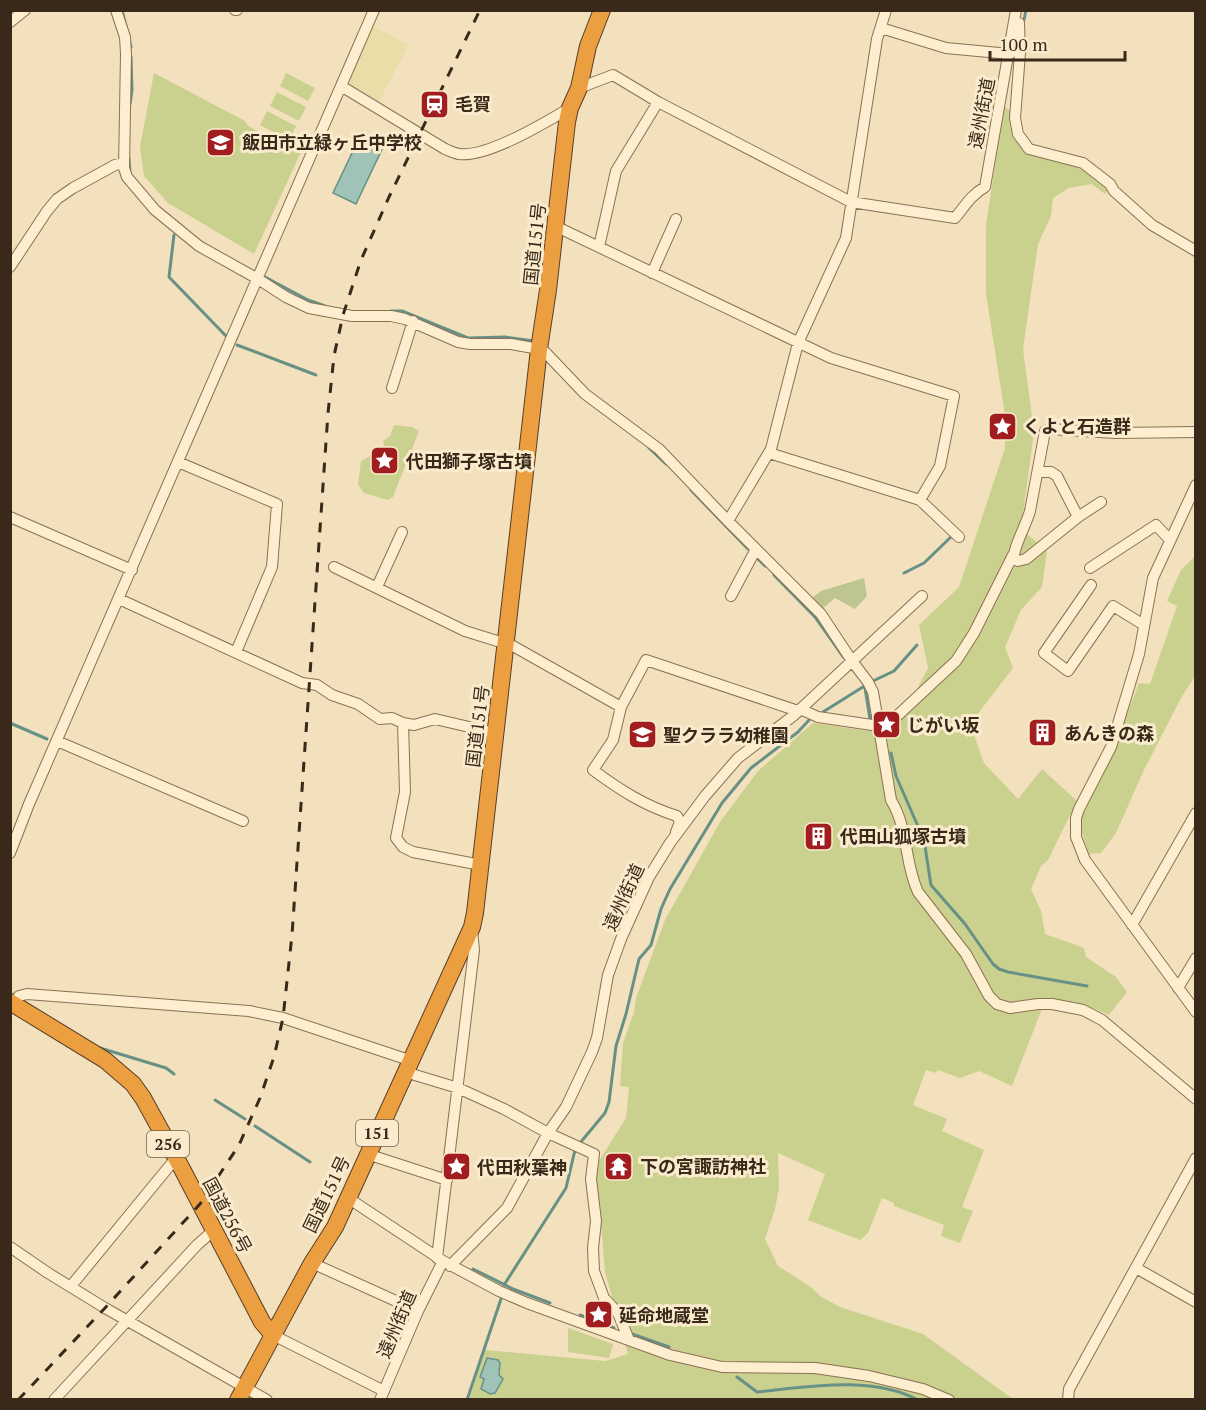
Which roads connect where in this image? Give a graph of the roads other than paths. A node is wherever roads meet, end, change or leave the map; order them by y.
1 (25, 10) edge
2 (116, 10) edge
3 (374, 10) edge
4 (602, 10) edge
5 (886, 10) edge
6 (1017, 10) edge
7 (10, 22) edge
8 (881, 28) junction
9 (1010, 54) junction
10 (341, 86) junction
11 (579, 88) junction
12 (658, 102) junction
13 (570, 108) junction
14 (124, 163) junction
15 (851, 202) junction
16 (675, 219) dead end
17 (555, 226) junction
18 (599, 247) junction
19 (1196, 251) edge
20 (10, 267) edge
21 (652, 273) junction
22 (258, 279) junction
23 (413, 321) junction
24 (798, 343) junction
25 (539, 349) junction
26 (392, 388) dead end
27 (1196, 432) edge
28 (769, 453) junction
29 (178, 462) junction
30 (1038, 472) junction
31 (1196, 486) edge
32 (920, 500) junction
33 (1101, 502) dead end
34 (10, 516) edge
35 (1078, 517) junction
36 (728, 521) junction
37 (402, 532) dead end
38 (959, 537) dead end
39 (1170, 540) junction
40 (756, 549) junction
41 (1012, 555) junction
42 (334, 567) dead end
43 (1090, 568) dead end
44 (132, 570) junction
45 (1091, 585) dead end
46 (376, 586) junction
47 (731, 596) dead end
48 (922, 596) dead end
49 (119, 599) junction
50 (1144, 625) junction
51 (506, 644) junction
52 (236, 652) junction
53 (852, 661) junction
54 (621, 707) junction
55 (799, 710) junction
56 (403, 723) junction
57 (879, 726) junction
58 (495, 733) junction
59 (57, 741) junction
60 (705, 796) junction
61 (1196, 813) edge
62 (677, 816) junction
63 (243, 821) dead end
64 (670, 843) junction
65 (10, 853) edge
66 (481, 865) junction
67 (1132, 925) junction
68 (472, 927) junction
69 (1196, 958) edge
70 (1178, 988) junction
71 (12, 1003) edge
72 (1196, 1011) edge
73 (407, 1066) junction
74 (458, 1088) junction
75 (1196, 1099) edge
76 (548, 1133) junction
77 (367, 1154) junction
78 (176, 1158) junction
79 (1196, 1158) edge
80 (447, 1180) junction
81 (348, 1198) junction
82 (214, 1230) junction
83 (10, 1247) edge
84 (443, 1262) junction
85 (312, 1263) junction
86 (1136, 1268) junction
87 (71, 1286) junction
88 (1196, 1302) edge
89 (418, 1311) junction
90 (127, 1321) junction
91 (273, 1335) junction
92 (629, 1341) junction
93 (241, 1393) edge
94 (382, 1395) edge
95 (54, 1400) edge
96 (267, 1400) edge
97 (949, 1400) edge
98 (1068, 1400) edge

1 - 7 street
2 - 14 street
3 - 10 street
4 - 11 highway, 国道151号 / 151
5 - 8 street
6 - 9 street, 遠州街道
6 - 19 street
8 - 9 street
8 - 15 street
9 - 15 street, 遠州街道
10 - 13 street
10 - 22 street
11 - 12 street
11 - 13 highway, 国道151号 / 151
12 - 15 street
12 - 18 street
13 - 17 highway, 国道151号 / 151
14 - 20 street
14 - 22 street
15 - 24 street
16 - 21 street
17 - 18 street
17 - 25 highway, 国道151号 / 151
18 - 21 street
21 - 24 street
22 - 23 street
22 - 29 street
23 - 25 street
23 - 26 street
24 - 28 street
24 - 32 street
25 - 36 street
25 - 51 highway, 国道151号 / 151
27 - 30 street
28 - 32 street
28 - 36 street
29 - 44 street
29 - 52 street
30 - 35 street
30 - 41 street
31 - 39 street
32 - 38 street
33 - 35 street
34 - 44 street
35 - 41 street
36 - 40 street
37 - 46 street
39 - 43 street
39 - 50 street
40 - 47 street
40 - 53 street
41 - 57 street
42 - 46 street
44 - 49 street
45 - 50 street
46 - 51 street
48 - 53 street, 遠州街道
49 - 52 street
49 - 59 street
50 - 67 street
51 - 54 street
51 - 58 highway, 国道151号 / 151
52 - 56 street
53 - 55 street, 遠州街道
53 - 57 street
54 - 55 street
54 - 62 street
55 - 57 street
55 - 60 street, 遠州街道
56 - 58 street
56 - 66 street
57 - 75 street
58 - 66 highway, 国道151号 / 151
59 - 63 street
59 - 65 street
60 - 62 street
60 - 64 street, 遠州街道
61 - 67 street
62 - 64 street
64 - 76 street, 遠州街道
66 - 68 highway, 国道151号 / 151
67 - 70 street
68 - 73 highway, 国道151号 / 151
68 - 74 street, 遠州街道
69 - 70 street
70 - 72 street
71 - 73 street
71 - 78 highway, 国道256号 / 256
73 - 74 street
73 - 77 highway, 国道151号 / 151
74 - 76 street
74 - 80 street, 遠州街道
76 - 84 street, 遠州街道
76 - 92 street
77 - 80 street
77 - 81 highway, 国道151号 / 151
78 - 82 highway, 国道256号 / 256
78 - 87 street
79 - 86 street
80 - 84 street, 遠州街道
81 - 84 street
81 - 85 highway, 国道151号 / 151
82 - 90 street
82 - 91 highway, 国道256号 / 256
83 - 87 street
84 - 89 street, 遠州街道
84 - 92 street
85 - 89 street
85 - 91 highway, 国道151号 / 151
86 - 88 street
86 - 98 street
87 - 90 street
89 - 94 street, 遠州街道
90 - 93 street
90 - 95 street
91 - 93 highway, 国道151号 / 151
91 - 94 street
92 - 97 street
93 - 96 street

